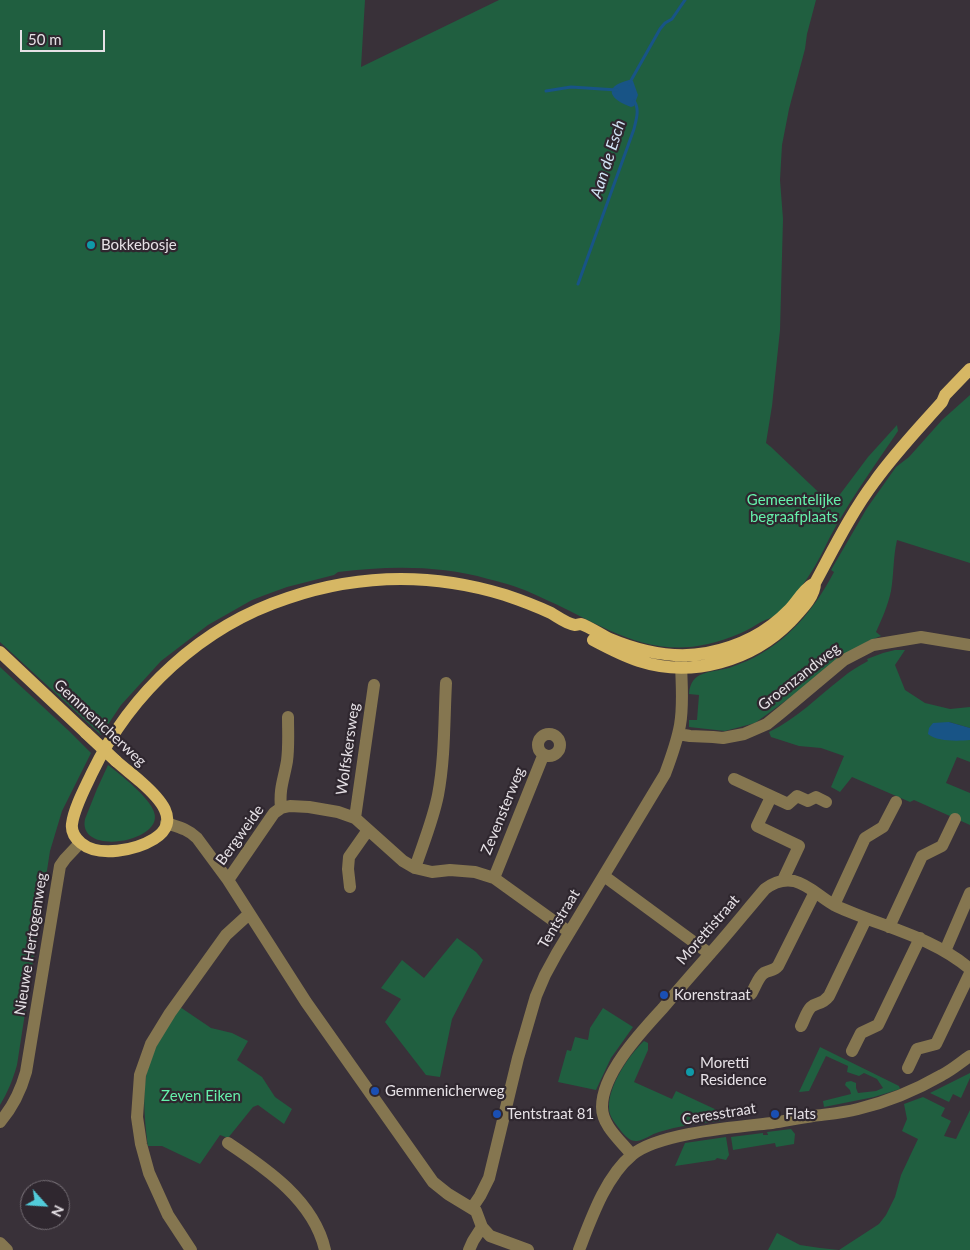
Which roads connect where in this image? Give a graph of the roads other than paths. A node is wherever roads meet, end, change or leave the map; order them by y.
1 (970, 369) edge
2 (970, 380) edge
3 (942, 402) junction
4 (970, 645) edge
5 (0, 652) edge
6 (681, 662) junction
7 (446, 683) dead end
8 (374, 685) dead end
9 (288, 717) dead end
10 (678, 734) junction
11 (544, 756) dead end
12 (734, 779) dead end
13 (771, 796) junction
14 (826, 802) dead end
15 (896, 802) dead end
16 (281, 808) junction
17 (354, 818) junction
18 (955, 819) dead end
19 (166, 823) junction
20 (368, 830) junction
21 (80, 843) junction
22 (414, 868) junction
23 (604, 876) junction
24 (494, 878) junction
25 (228, 880) junction
26 (782, 880) junction
27 (350, 887) dead end
28 (815, 892) junction
29 (970, 893) edge
30 (834, 905) junction
31 (248, 914) junction
32 (866, 919) junction
33 (889, 927) junction
34 (570, 932) junction
35 (920, 938) junction
36 (945, 951) junction
37 (710, 954) junction
38 (970, 969) edge
39 (970, 973) edge
40 (752, 994) dead end
41 (801, 1026) dead end
42 (852, 1052) dead end
43 (970, 1056) edge
44 (908, 1068) dead end
45 (0, 1122) edge
46 (228, 1143) dead end
47 (632, 1154) junction
48 (472, 1208) junction
49 (482, 1227) junction
50 (0, 1243) edge
51 (7, 1250) edge
52 (191, 1250) edge
53 (324, 1250) edge
54 (470, 1250) edge
55 (528, 1250) edge
56 (579, 1250) edge

1 - 3 main road
2 - 3 main road
3 - 6 main road
4 - 10 street, Groenzandweg
5 - 19 main road, Gemmenicherweg, bridge
6 - 10 street, Tentstraat
6 - 21 main road
7 - 22 street
8 - 17 street, Wolfskersweg
9 - 16 street
10 - 23 street, Tentstraat
11 - 24 street, Zevensterweg
12 - 13 street
13 - 14 street
13 - 26 street, Morettistraat
15 - 30 street
16 - 17 street, Bergweide
16 - 25 street, Bergweide
17 - 20 street, Bergweide
18 - 33 street
19 - 21 main road
19 - 25 street
20 - 22 street, Bergweide
20 - 27 street
21 - 45 street, Nieuwe Hertogenweg
22 - 24 street, Bergweide
23 - 34 street, Tentstraat
23 - 37 street
24 - 34 street, Bergweide
25 - 31 street
26 - 28 street
26 - 37 street, Morettistraat
28 - 30 street
28 - 40 street
29 - 36 street
30 - 32 street
31 - 48 street
31 - 52 street
32 - 33 street
32 - 41 street
33 - 35 street
34 - 48 street, Tentstraat
35 - 36 street
35 - 42 street
36 - 38 street
37 - 47 street, Morettistraat
39 - 44 street
43 - 47 street, Ceresstraat
46 - 53 street
47 - 56 street, Ceresstraat
48 - 49 street
49 - 54 street
49 - 55 street
50 - 51 street

